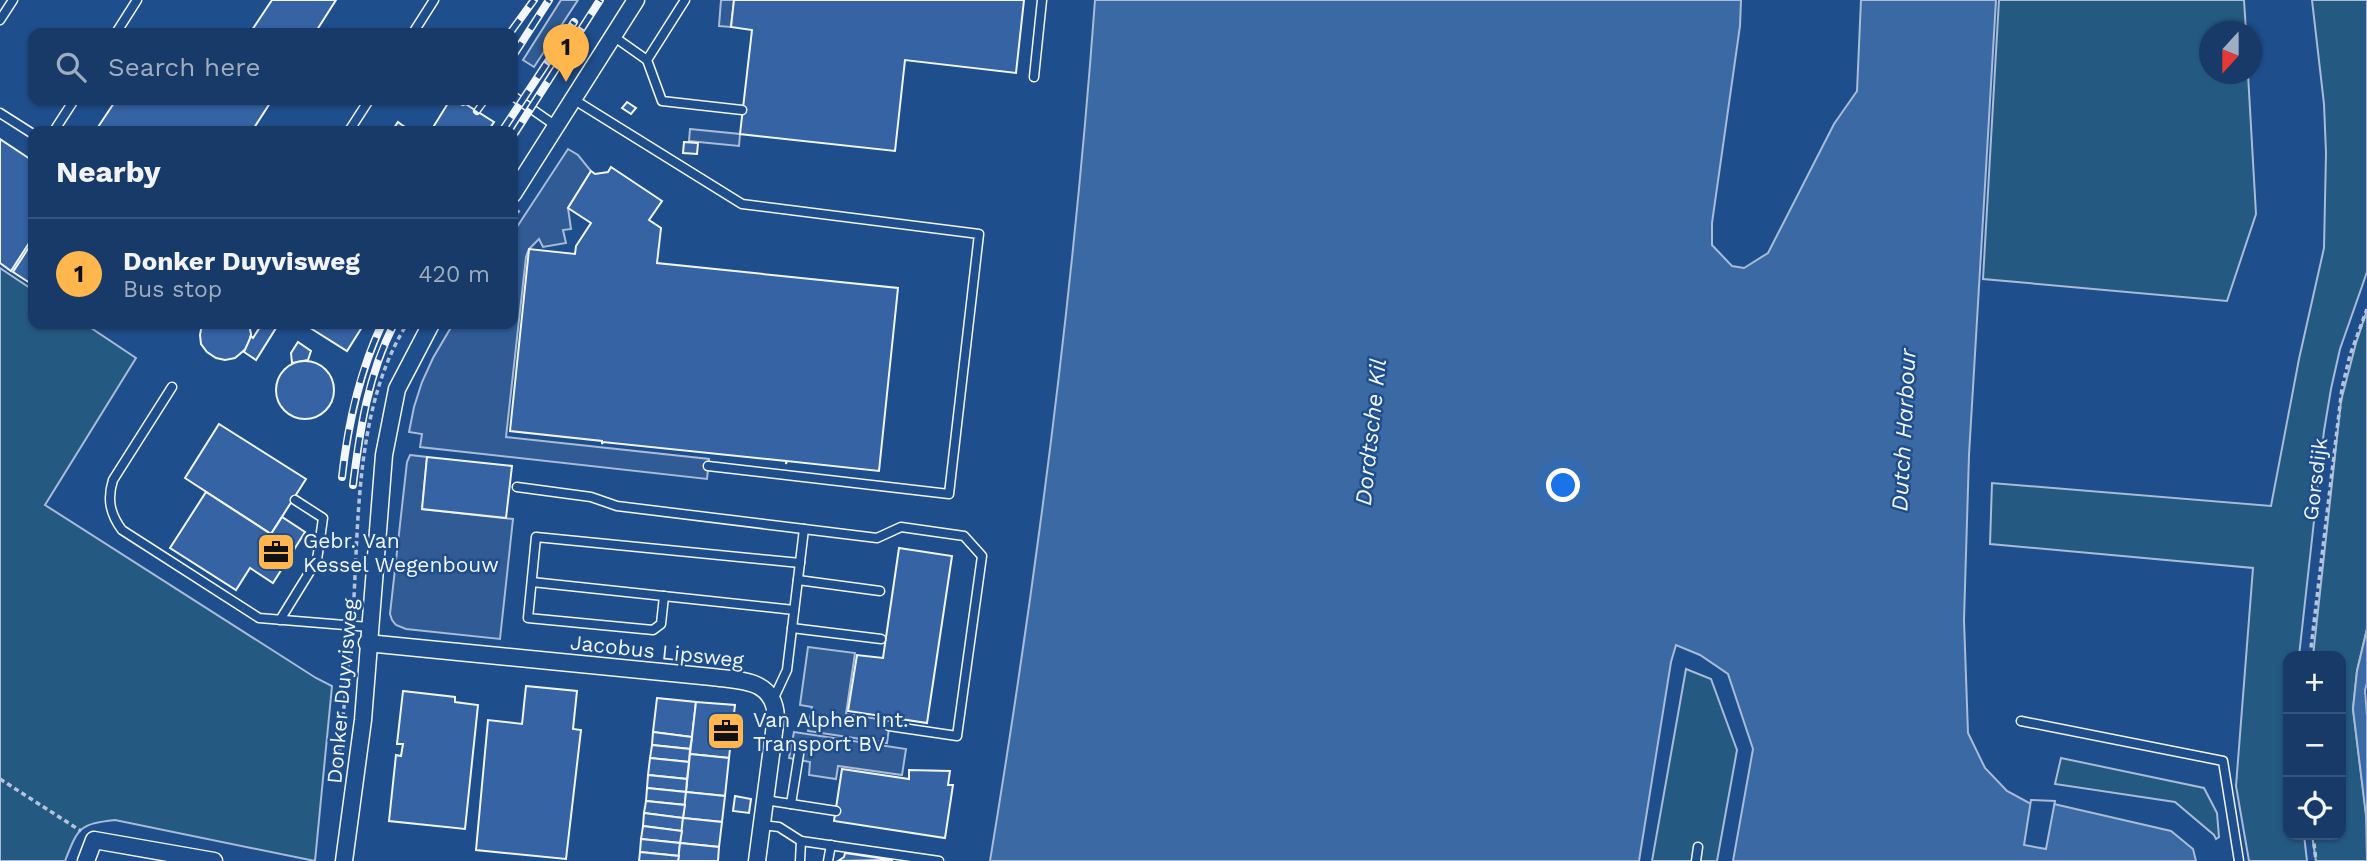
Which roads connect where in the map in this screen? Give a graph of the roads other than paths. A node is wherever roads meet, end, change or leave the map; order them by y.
1 (13, 0) edge
2 (137, 0) edge
3 (433, 0) edge
4 (636, 0) edge
5 (685, 0) edge
6 (1042, 0) edge
7 (0, 20) edge
8 (119, 28) edge
9 (418, 28) edge
10 (613, 36) junction
11 (647, 60) junction
12 (1034, 77) dead end
13 (518, 99) edge
14 (573, 99) junction
15 (71, 105) edge
16 (366, 105) edge
17 (742, 110) dead end
18 (0, 113) edge
19 (57, 126) edge
20 (352, 126) edge
21 (556, 126) junction
22 (28, 131) edge
23 (518, 186) edge
24 (428, 329) edge
25 (172, 387) dead end
26 (708, 466) dead end
27 (517, 487) dead end
28 (295, 500) dead end
29 (804, 530) junction
30 (800, 564) junction
31 (798, 580) junction
32 (532, 582) junction
33 (880, 591) dead end
34 (664, 596) junction
35 (794, 610) junction
36 (280, 620) junction
37 (792, 628) junction
38 (368, 635) junction
39 (881, 639) dead end
40 (773, 700) junction
41 (2021, 721) dead end
42 (889, 726) dead end
43 (799, 754) dead end
44 (765, 800) junction
45 (791, 804) junction
46 (836, 811) dead end
47 (762, 825) junction
48 (801, 841) junction
49 (831, 845) junction
50 (1698, 847) dead end
51 (86, 861) edge
52 (214, 861) edge
53 (344, 861) edge
54 (757, 861) edge
55 (800, 861) edge
56 (828, 861) edge
57 (939, 861) edge
58 (1696, 861) edge
59 (2239, 861) edge

1 - 7 lane
2 - 8 lane
3 - 9 lane
4 - 10 street
5 - 11 lane
6 - 12 lane
10 - 11 lane
10 - 14 street
11 - 17 lane
13 - 21 lane
14 - 21 street
14 - 26 lane
15 - 19 lane
16 - 20 lane
18 - 22 lane
21 - 23 street
24 - 38 street, Donker Duyvisweg
25 - 36 lane
27 - 29 lane
28 - 36 lane
29 - 30 lane
29 - 42 lane
30 - 31 lane
30 - 32 lane
31 - 33 lane
31 - 35 lane
32 - 34 lane
32 - 34 lane
34 - 35 lane
35 - 37 lane
36 - 38 lane
37 - 39 lane
37 - 40 lane
38 - 40 street, Jacobus Lipsweg
38 - 53 street, Donker Duyvisweg
40 - 44 street
41 - 59 lane
43 - 45 lane
44 - 45 lane
44 - 47 street
45 - 46 lane
47 - 48 lane
47 - 54 street
48 - 49 lane
48 - 55 lane
49 - 56 lane
49 - 57 lane
50 - 58 lane
51 - 52 street

